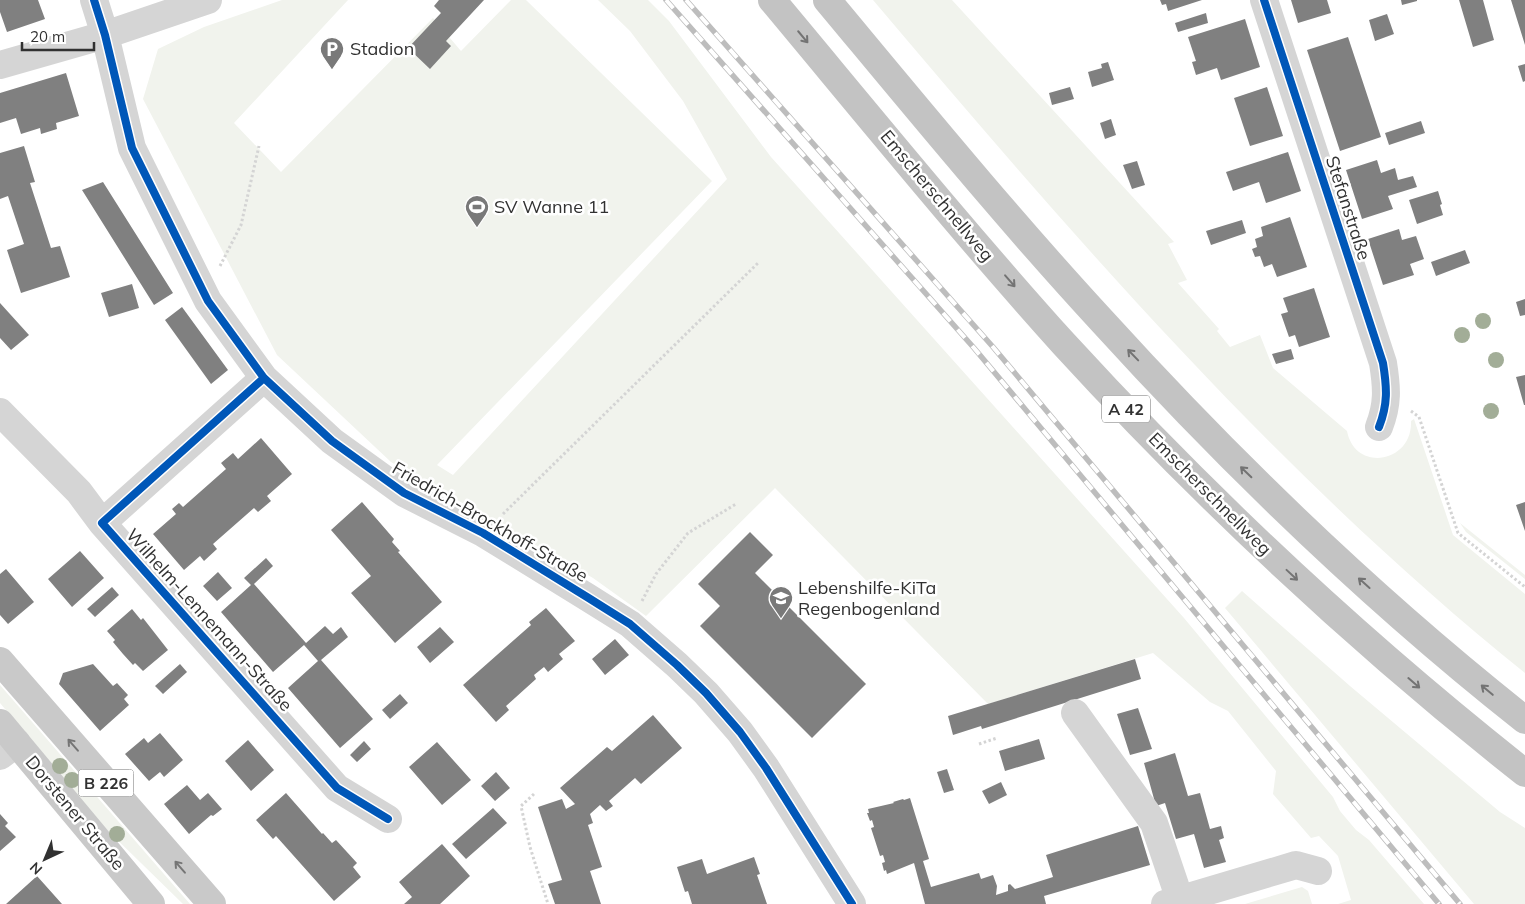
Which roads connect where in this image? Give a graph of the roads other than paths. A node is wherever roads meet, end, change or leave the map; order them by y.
1 (94, 0) edge
2 (208, 0) edge
3 (772, 0) edge
4 (826, 0) edge
5 (1264, 0) edge
6 (106, 35) junction
7 (0, 66) edge
8 (264, 378) junction
9 (0, 412) edge
10 (1379, 427) dead end
11 (102, 523) junction
12 (0, 661) edge
13 (1076, 713) dead end
14 (1525, 720) edge
15 (6, 740) edge
16 (1525, 773) edge
17 (388, 819) dead end
18 (1318, 871) dead end
19 (1172, 902) edge
20 (151, 904) edge
21 (212, 904) edge
22 (852, 904) edge

1 - 6 street, Friedrich-Brockhoff-Straße
2 - 6 street
3 -> 16 highway, Emscherschnellweg / A 42
14 -> 4 highway, A 42
5 - 10 street, Stefanstraße
6 - 7 street
6 - 8 street, Friedrich-Brockhoff-Straße
8 - 11 street, Wilhelm-Lennemann-Straße
8 - 22 street, Friedrich-Brockhoff-Straße
9 - 11 street, Wilhelm-Lennemann-Straße
11 - 17 street, Wilhelm-Lennemann-Straße
21 -> 12 main road, B 226
13 - 19 street
15 - 20 main road, Dorstener Straße / B 226
18 - 19 street

